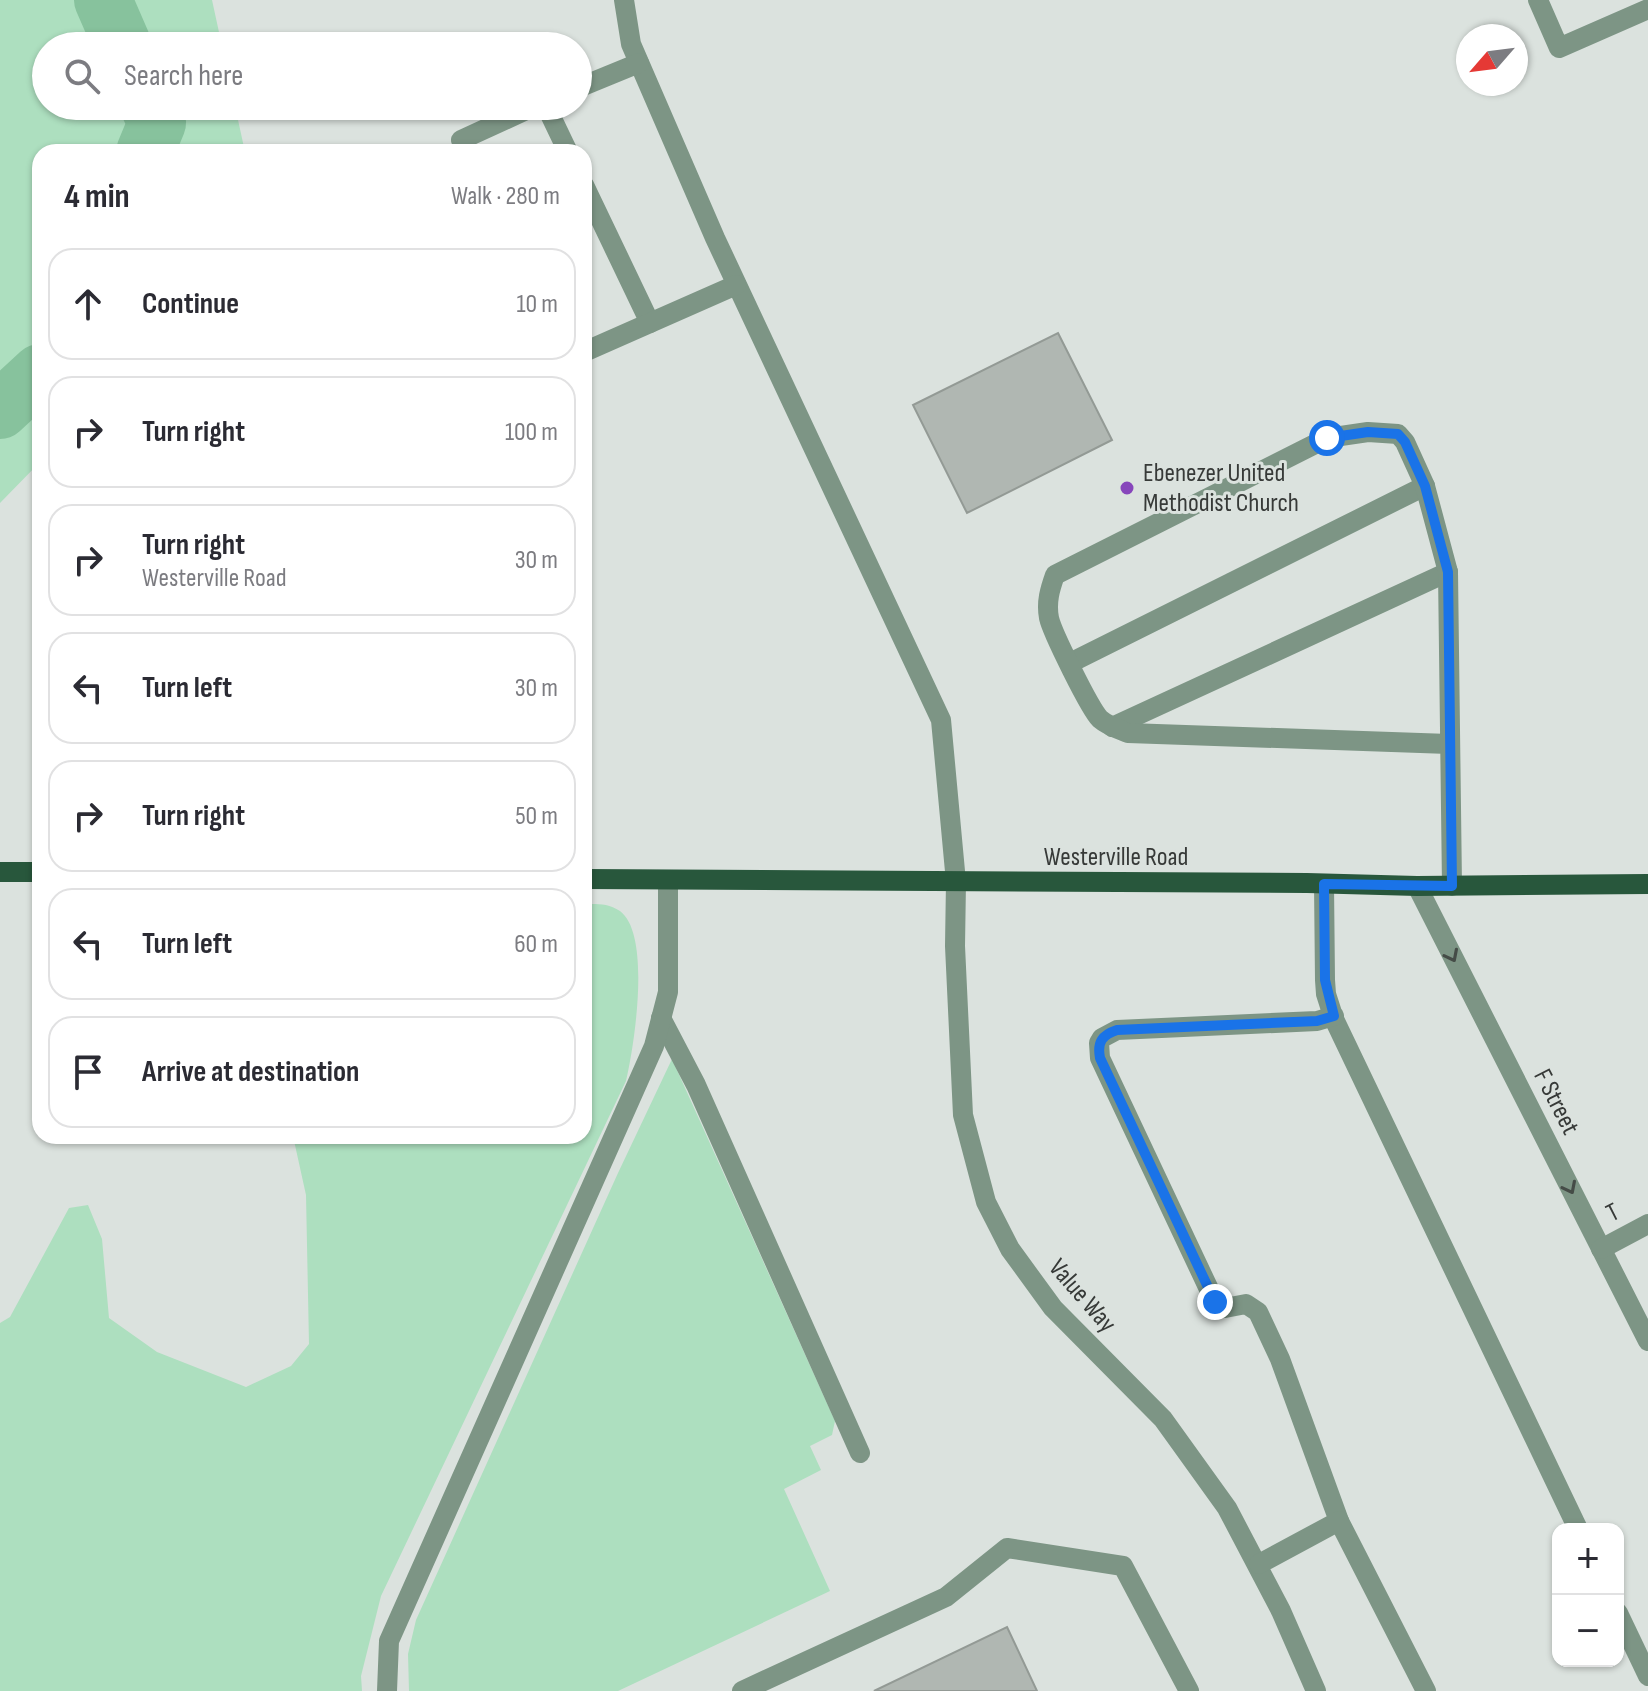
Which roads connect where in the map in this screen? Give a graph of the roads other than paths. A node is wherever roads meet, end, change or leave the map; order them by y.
1 (624, 0) edge
2 (1538, 0) edge
3 (1648, 9) edge
4 (639, 63) junction
5 (592, 82) edge
6 (505, 120) edge
7 (553, 120) edge
8 (463, 144) edge
9 (564, 144) edge
10 (592, 202) edge
11 (736, 285) junction
12 (650, 323) junction
13 (592, 348) edge
14 (1425, 486) junction
15 (1448, 572) junction
16 (1070, 663) junction
17 (1112, 727) junction
18 (1449, 744) junction
19 (0, 872) edge
20 (32, 872) edge
21 (592, 879) edge
22 (668, 880) junction
23 (956, 882) junction
24 (1324, 884) junction
25 (1648, 884) edge
26 (1417, 886) junction
27 (1452, 886) junction
28 (1334, 1016) junction
29 (661, 1018) junction
30 (1648, 1224) edge
31 (1601, 1249) junction
32 (1648, 1341) edge
33 (860, 1453) dead end
34 (1339, 1521) junction
35 (1575, 1523) edge
36 (1259, 1564) junction
37 (1624, 1626) edge
38 (1648, 1676) edge
39 (387, 1691) edge
40 (742, 1691) edge
41 (1189, 1691) edge
42 (1316, 1691) edge
43 (1426, 1691) edge

1 - 4 street, Value Way
2 - 3 street
4 - 5 street
4 - 11 street, Value Way
6 - 8 street
7 - 9 street
10 - 12 street
11 - 12 street
11 - 23 street, Value Way
12 - 13 street
14 - 15 street
14 - 16 street
14 - 16 street
15 - 17 street
15 - 18 street
16 - 17 street
17 - 18 street
18 - 27 street
19 - 20 main road
21 - 22 main road, Westerville Road
22 - 23 main road, Westerville Road
22 - 29 street
23 - 24 main road, Westerville Road
23 - 36 street, Value Way
24 - 26 main road, Westerville Road
24 - 28 street
25 - 27 main road, Westerville Road
26 - 27 main road, Westerville Road
26 -> 31 street, F Street
28 - 34 street
28 - 35 street
29 - 33 street
29 - 39 street
30 - 31 street, T
31 - 32 street, F Street
34 - 36 street
34 - 43 street
36 - 42 street, Value Way
37 - 38 street
40 - 41 street

